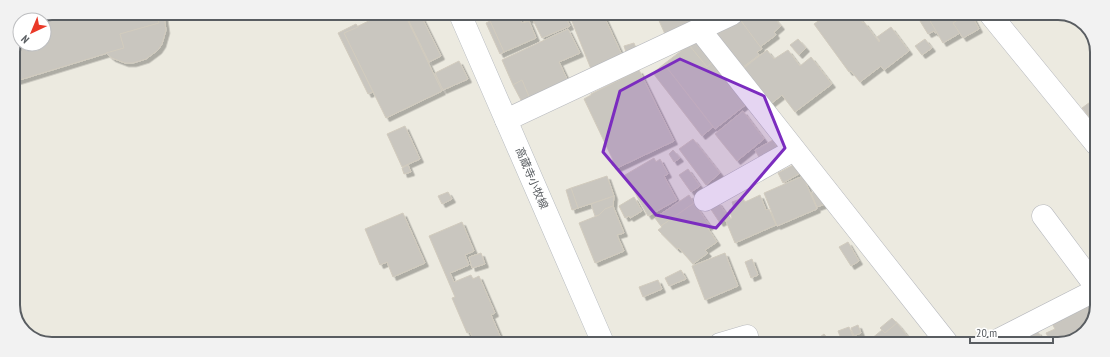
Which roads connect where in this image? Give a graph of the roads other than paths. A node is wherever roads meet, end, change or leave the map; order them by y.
1 (463, 20) edge
2 (720, 20) edge
3 (995, 20) edge
4 (700, 30) junction
5 (506, 120) junction
6 (1090, 137) edge
7 (794, 150) junction
8 (705, 200) dead end
9 (1043, 216) dead end
10 (1090, 280) edge
11 (1090, 291) edge
12 (747, 336) dead end
13 (600, 337) edge
14 (744, 337) edge
15 (942, 337) edge
16 (1003, 337) edge

1 - 5 street, 高蔵寺小牧線
2 - 4 street
3 - 6 street
4 - 5 street
4 - 7 street
5 - 13 street, 高蔵寺小牧線
7 - 8 street
7 - 15 street
9 - 10 street
11 - 16 street
12 - 14 street

